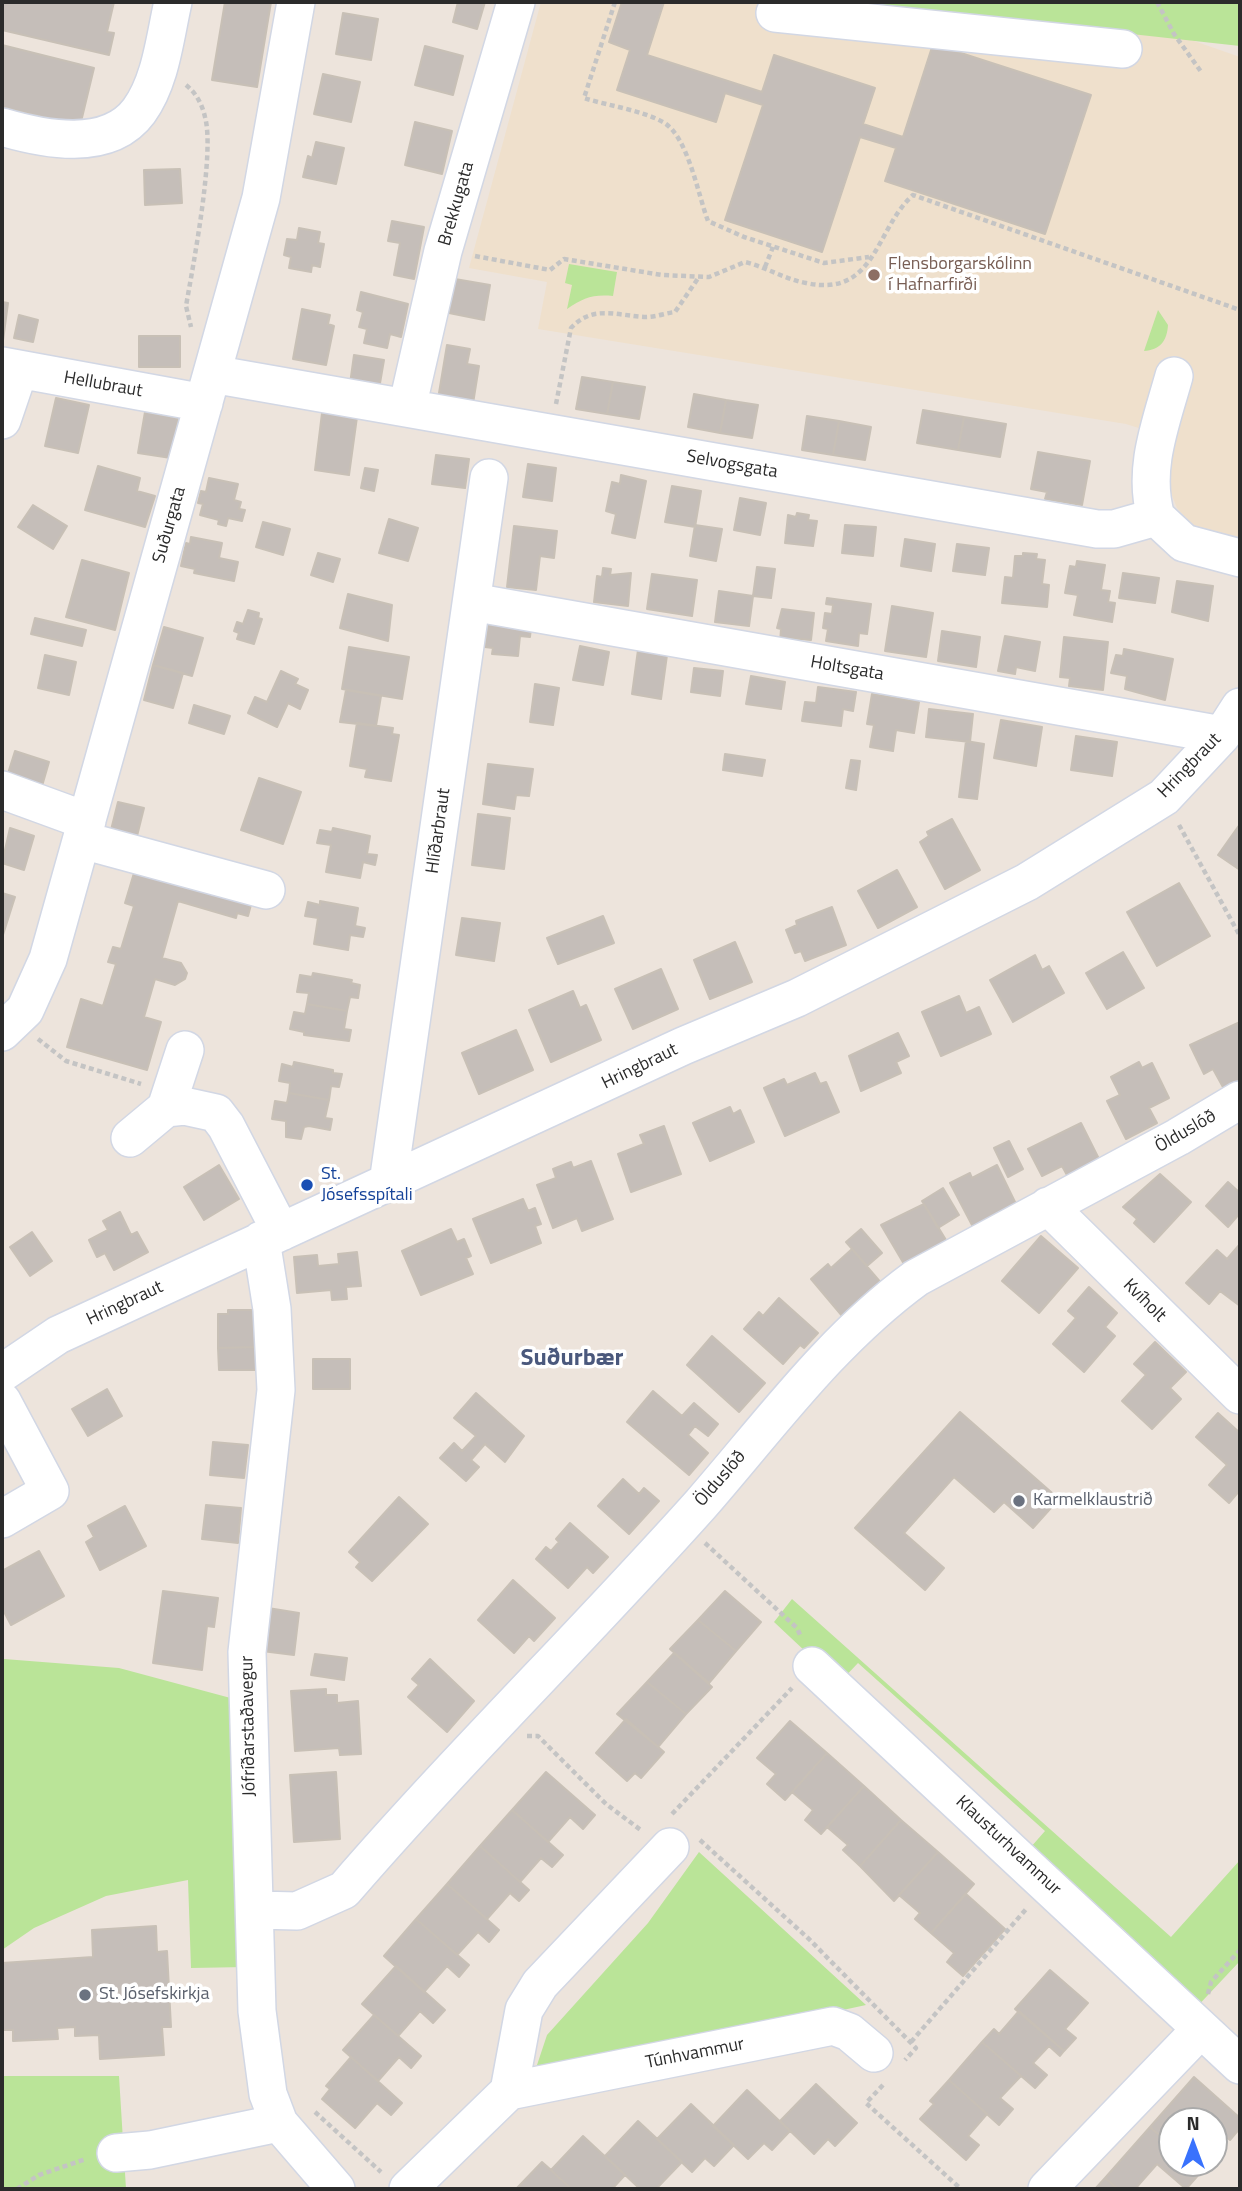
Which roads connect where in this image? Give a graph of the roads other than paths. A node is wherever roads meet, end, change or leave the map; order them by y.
1 (173, 2) edge
2 (296, 2) edge
3 (516, 2) edge
4 (775, 13) dead end
5 (1123, 49) dead end
6 (2, 127) edge
7 (10, 368) edge
8 (1174, 376) dead end
9 (208, 389) junction
10 (407, 408) junction
11 (2, 420) edge
12 (489, 478) dead end
13 (1156, 517) junction
14 (1240, 558) edge
15 (471, 602) junction
16 (1231, 721) edge
17 (2, 790) edge
18 (84, 830) junction
19 (267, 890) dead end
20 (8, 1027) edge
21 (185, 1050) dead end
22 (169, 1100) junction
23 (1240, 1100) edge
24 (130, 1138) dead end
25 (388, 1183) junction
26 (1048, 1206) junction
27 (271, 1236) junction
28 (2, 1373) edge
29 (1240, 1395) edge
30 (2, 1402) edge
31 (2, 1519) edge
32 (812, 1667) road end
33 (679, 1829) road end
34 (255, 1910) junction
35 (1201, 2029) junction
36 (888, 2065) road end
37 (1240, 2065) edge
38 (509, 2091) junction
39 (293, 2114) junction
40 (116, 2153) road end
41 (398, 2184) edge
42 (336, 2189) edge
43 (1047, 2189) edge

1 - 6 street
2 - 9 street, Suðurgata
3 - 10 street, Brekkugata
4 - 5 street
7 - 9 street, Hellubraut
7 - 11 street
8 - 13 street
9 - 10 street, Selvogsgata
9 - 18 street, Suðurgata
10 - 13 street, Selvogsgata
12 - 15 street, Hlíðarbraut
13 - 14 street
15 - 16 street, Holtsgata
15 - 25 street, Hlíðarbraut
16 - 25 street, Hringbraut
17 - 18 street
18 - 19 street
18 - 20 street, Suðurgata
21 - 22 street
22 - 24 street
22 - 27 street, Jófríðarstaðavegur
23 - 26 street, Ölduslóð
25 - 27 street, Hringbraut
26 - 29 street, Kvíholt
26 - 34 street, Ölduslóð
27 - 28 street, Hringbraut
27 - 34 street, Jófríðarstaðavegur
30 - 31 street
32 - 35 street, Klausturhvammur
33 - 38 street
34 - 39 street, Jófríðarstaðavegur
35 - 37 street, Klausturhvammur
35 - 43 street
36 - 38 street, Túnhvammur
38 - 41 street
39 - 40 street
39 - 42 street, Jófríðarstaðavegur

